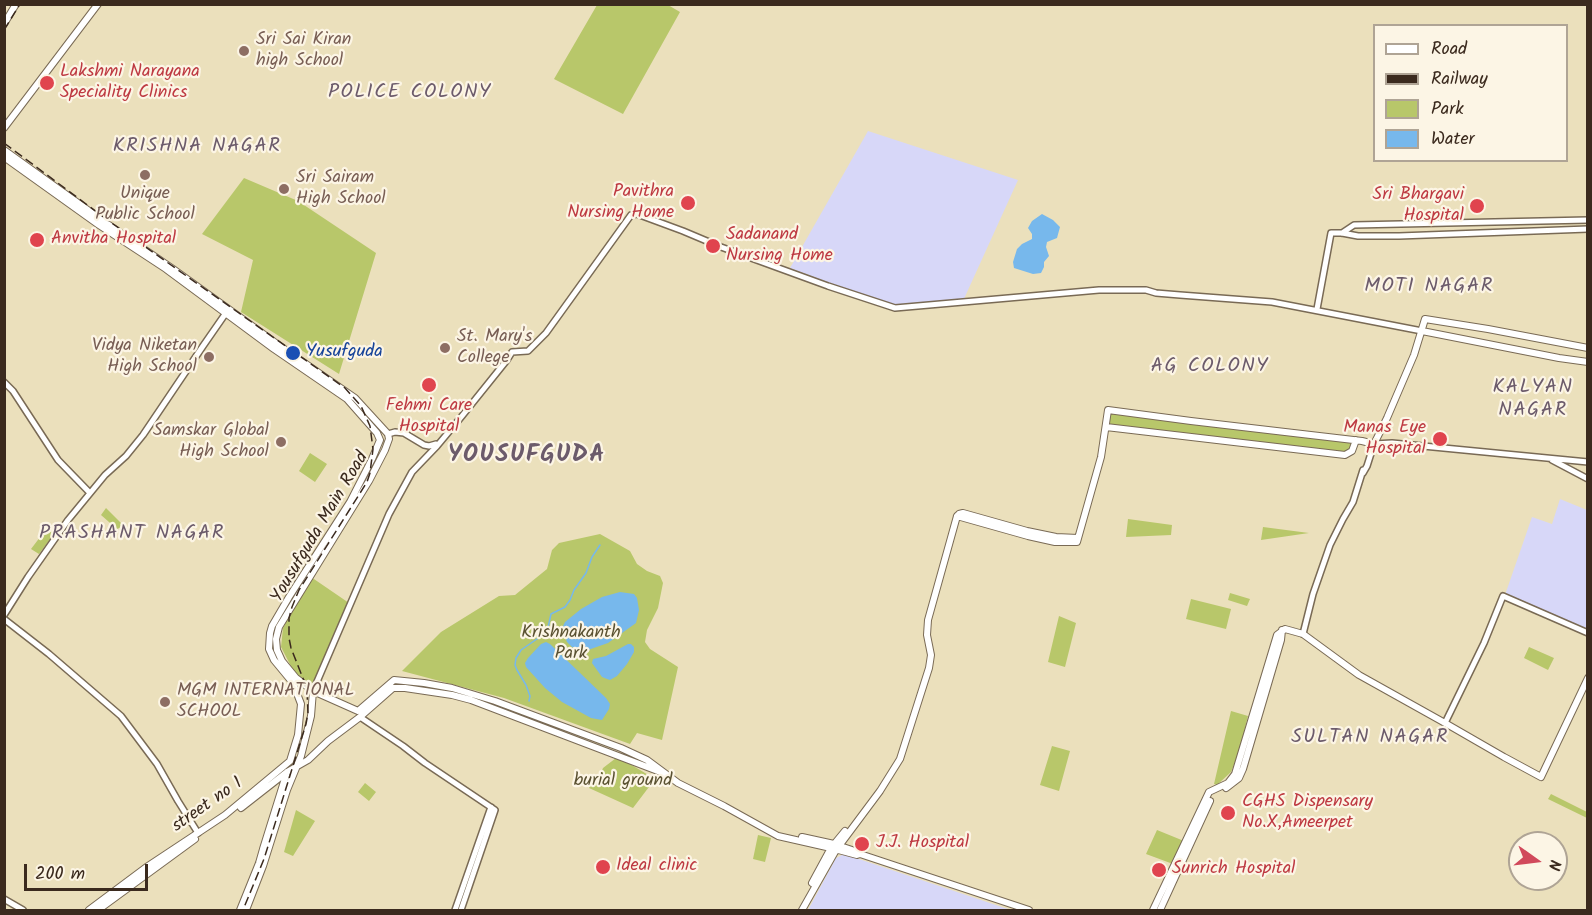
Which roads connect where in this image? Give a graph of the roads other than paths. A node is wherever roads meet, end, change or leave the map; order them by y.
1 (16, 4) edge
2 (98, 4) edge
3 (4, 24) edge
4 (4, 128) edge
5 (4, 150) edge
6 (4, 157) edge
7 (1587, 220) edge
8 (1587, 230) edge
9 (1342, 233) junction
10 (1317, 309) junction
11 (227, 311) junction
12 (1422, 331) junction
13 (1587, 348) edge
14 (507, 357) junction
15 (1587, 362) edge
16 (4, 382) edge
17 (1106, 427) junction
18 (388, 434) junction
19 (1359, 441) junction
20 (1374, 441) junction
21 (1549, 459) junction
22 (1587, 462) edge
23 (1587, 479) edge
24 (90, 493) junction
25 (4, 617) edge
26 (281, 617) junction
27 (1282, 630) junction
28 (1587, 633) edge
29 (1303, 634) junction
30 (1587, 678) edge
31 (294, 680) junction
32 (391, 687) junction
33 (313, 691) junction
34 (360, 717) junction
35 (1445, 723) junction
36 (290, 761) junction
37 (297, 765) junction
38 (287, 772) junction
39 (493, 808) junction
40 (230, 813) junction
41 (198, 832) junction
42 (835, 847) junction
43 (4, 899) edge
44 (23, 910) edge
45 (89, 910) edge
46 (98, 910) edge
47 (240, 910) edge
48 (246, 910) edge
49 (455, 910) edge
50 (461, 910) edge
51 (800, 910) edge
52 (1029, 910) edge
53 (1153, 910) edge
54 (1160, 910) edge

1 - 3 main road
2 - 4 main road
5 - 11 main road, Yousufguda Main Road
6 - 11 main road, Yousufguda Main Road
7 - 9 street
8 - 9 street
9 - 10 street
10 - 12 street
10 - 14 street
11 - 18 main road, Yousufguda Main Road
11 - 24 street
11 - 26 main road, Yousufguda Main Road
12 - 13 main road
12 - 15 main road
12 - 20 main road
14 - 18 street
14 - 33 street
16 - 24 street
17 - 19 main road
17 - 19 main road
17 - 42 main road
18 - 26 main road, Yousufguda Main Road
19 - 20 main road
20 - 21 street
20 - 29 street
21 - 22 street
21 - 23 street
24 - 25 street
25 - 41 street
26 - 31 main road, Yousufguda Main Road
27 - 29 main road
27 - 53 main road
27 - 54 main road
28 - 35 street
29 - 35 main road
30 - 35 main road
31 - 33 main road
31 - 36 main road
32 - 33 main road
32 - 34 main road, street no 1
32 - 42 main road
33 - 37 main road
34 - 37 main road, street no 1
34 - 39 street
36 - 38 main road
36 - 40 main road, street no 1
37 - 38 main road, street no 1
37 - 48 main road
38 - 40 main road, street no 1
38 - 47 main road
39 - 49 street
39 - 50 street
40 - 41 main road, street no 1
40 - 46 main road, street no 1
41 - 45 main road, street no 1
42 - 51 main road
42 - 52 main road
43 - 44 street

